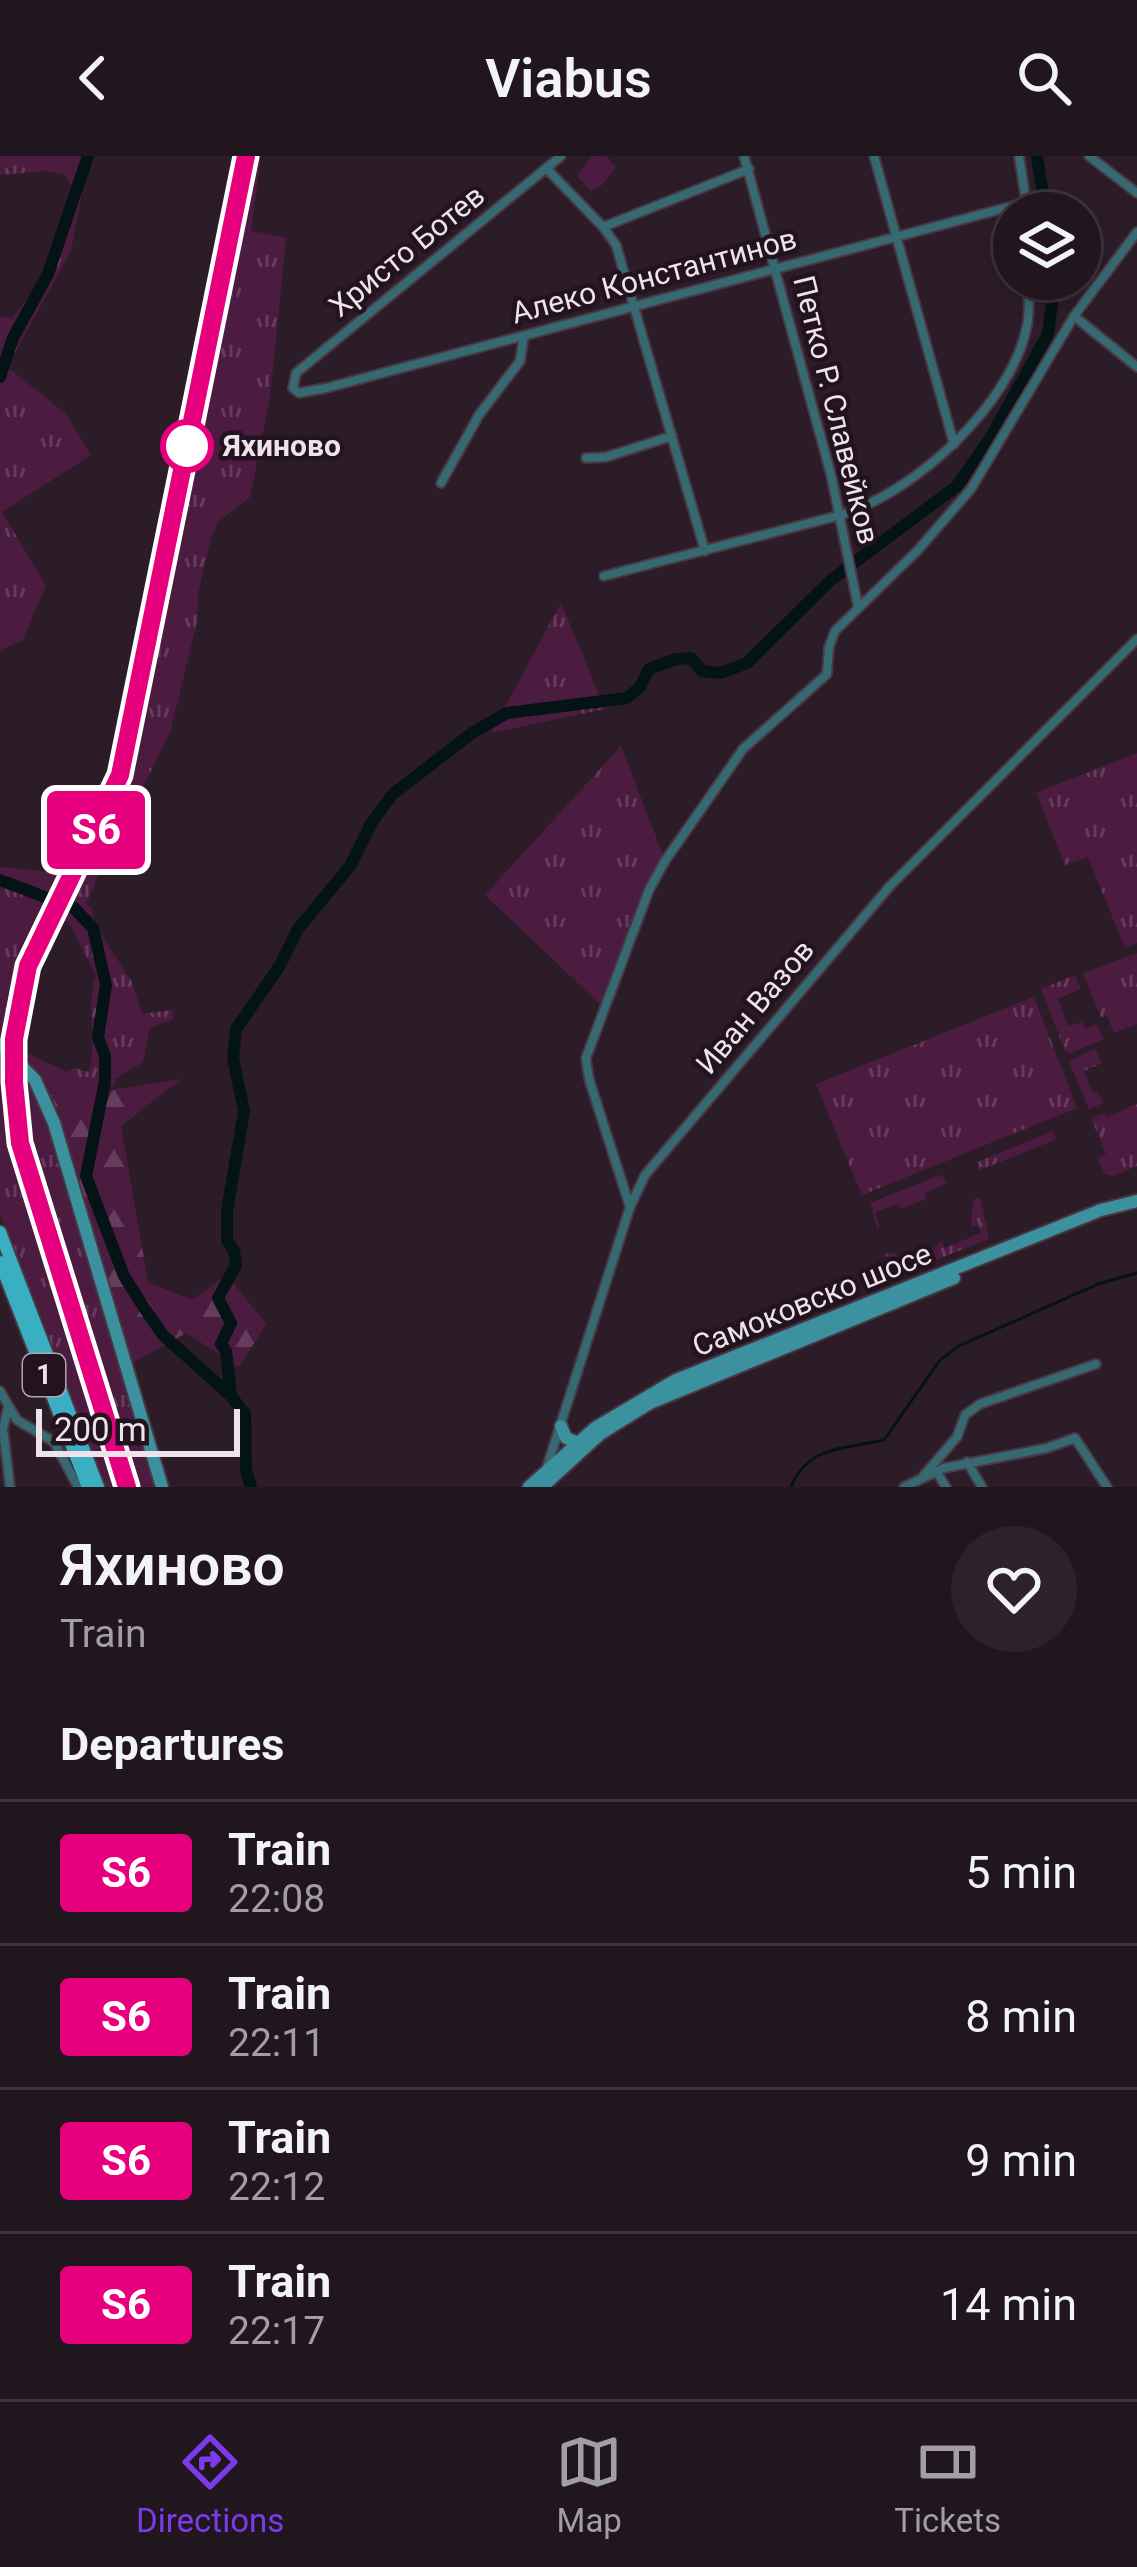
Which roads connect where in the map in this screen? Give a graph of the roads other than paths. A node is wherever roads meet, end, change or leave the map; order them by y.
1 (561, 156) edge
2 (744, 156) edge
3 (874, 156) edge
4 (1019, 156) edge
5 (1089, 156) edge
6 (546, 168) junction
7 (749, 169) junction
8 (1026, 192) edge
9 (1137, 193) edge
10 (993, 211) edge
11 (603, 226) junction
12 (1137, 232) edge
13 (897, 236) junction
14 (776, 268) junction
15 (1028, 300) edge
16 (634, 306) junction
17 (1073, 316) junction
18 (524, 336) junction
19 (1137, 367) edge
20 (293, 388) joint
21 (672, 436) junction
22 (955, 446) junction
23 (586, 458) dead end
24 (441, 483) dead end
25 (841, 515) junction
26 (705, 550) junction
27 (604, 576) dead end
28 (859, 608) junction
29 (1137, 639) edge
30 (0, 1044) edge
31 (1137, 1201) edge
32 (630, 1207) junction
33 (0, 1232) edge
34 (0, 1262) edge
35 (1096, 1364) dead end
36 (0, 1391) edge
37 (8, 1407) junction
38 (560, 1426) junction
39 (2, 1430) edge
40 (582, 1443) junction
41 (967, 1462) junction
42 (545, 1472) junction
43 (936, 1472) junction
44 (923, 1477) junction
45 (10, 1487) edge
46 (78, 1487) edge
47 (88, 1487) edge
48 (98, 1487) edge
49 (163, 1487) edge
50 (529, 1487) edge
51 (541, 1487) edge
52 (904, 1487) edge
53 (946, 1487) edge
54 (982, 1487) edge
55 (1107, 1487) edge

1 - 6 street, Христо Ботев
2 - 7 street, Петко Р. Славейков
3 - 13 street
4 - 8 street
5 - 9 street
6 - 11 street
6 - 20 street, Христо Ботев
7 - 11 street
7 - 14 street, Петко Р. Славейков
10 - 13 street, Алеко Константинов
11 - 16 street
12 - 17 street
13 - 14 street, Алеко Константинов
13 - 22 street
14 - 16 street, Алеко Константинов
14 - 25 street, Петко Р. Славейков
15 - 22 street
16 - 18 street, Алеко Константинов
16 - 21 street
17 - 19 street
17 - 28 street
18 - 20 street, Алеко Константинов
18 - 24 street
21 - 23 street
21 - 26 street
22 - 25 street
25 - 26 street
25 - 28 street, Петко Р. Славейков
26 - 27 street
28 - 32 street
29 - 32 street, Иван Вазов
30 - 49 main road, bridge
31 - 40 main road, Самоковско шосе
32 - 38 street, Иван Вазов
33 - 48 main road, 1
34 - 47 main road, 1
35 - 44 street
36 - 37 street
37 - 39 street
37 - 46 street
38 - 40 main road
38 - 42 street, Иван Вазов
39 - 45 street
40 - 42 main road, Самоковско шосе
40 - 51 main road, Самоковско шосе
41 - 43 street
41 - 54 street
41 - 55 street
42 - 50 main road, Самоковско шосе
42 - 51 street, Иван Вазов
43 - 44 street
43 - 53 street
44 - 52 street

